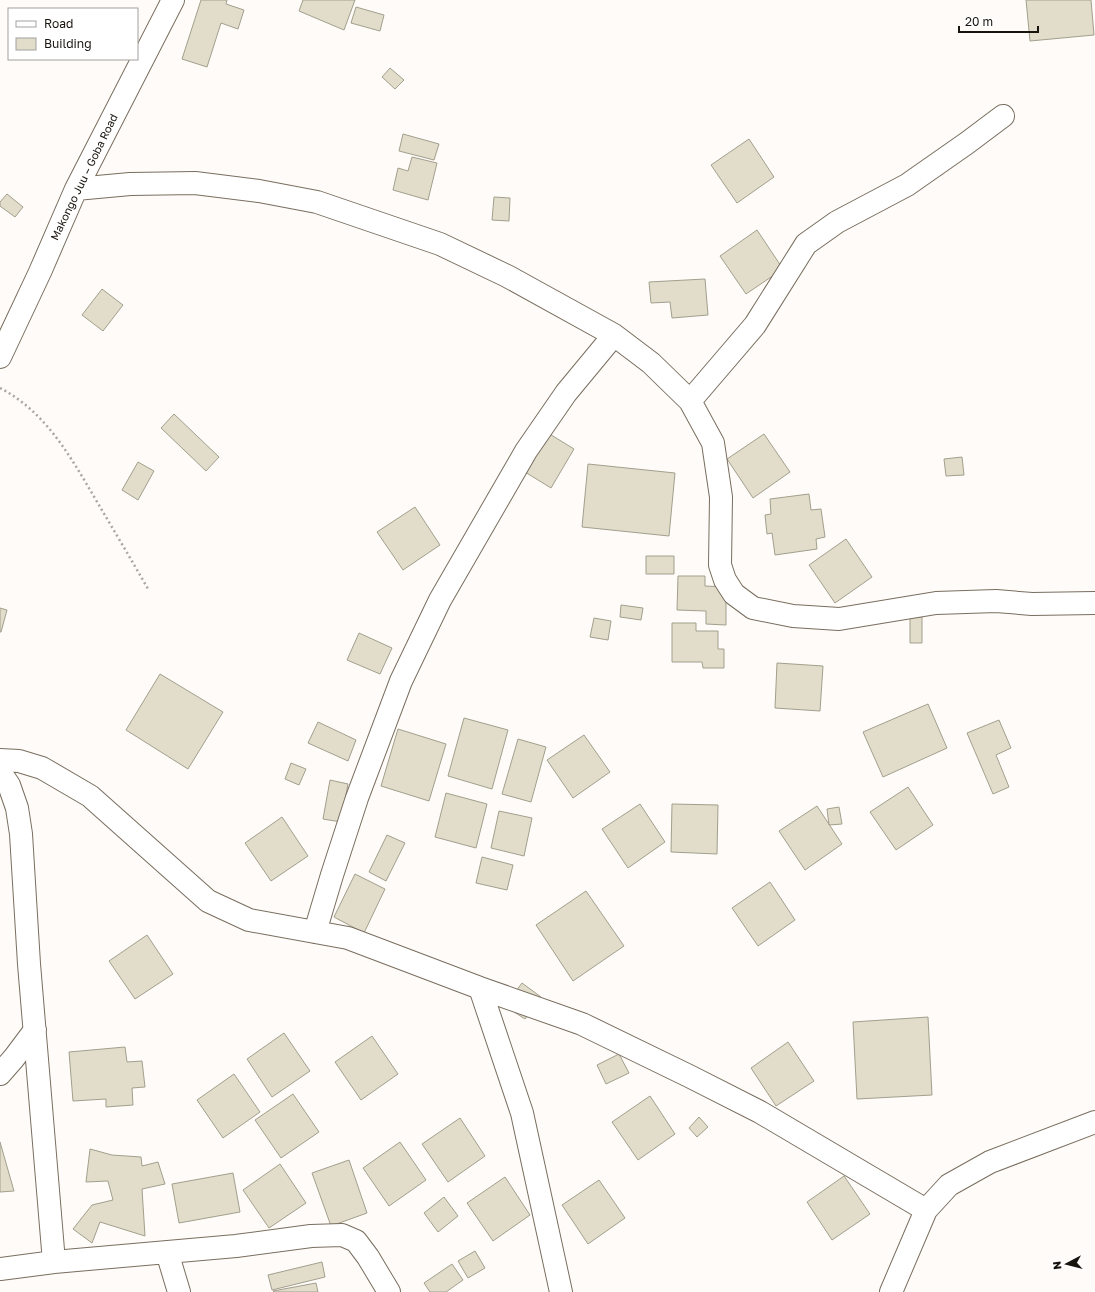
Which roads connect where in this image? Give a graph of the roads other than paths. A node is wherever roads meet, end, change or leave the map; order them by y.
1 (173, 0) edge
2 (1003, 116) dead end
3 (76, 189) junction
4 (614, 335) junction
5 (0, 357) edge
6 (690, 401) junction
7 (1095, 602) edge
8 (0, 760) edge
9 (0, 772) edge
10 (315, 932) junction
11 (480, 988) junction
12 (35, 1030) junction
13 (0, 1074) edge
14 (1095, 1122) edge
15 (926, 1210) junction
16 (167, 1252) junction
17 (54, 1262) junction
18 (0, 1269) edge
19 (179, 1292) edge
20 (389, 1292) edge
21 (561, 1292) edge
22 (891, 1292) edge

1 - 3 street, Makongo Juu – Goba Road
2 - 6 street
3 - 4 street
3 - 5 street, Makongo Juu – Goba Road
4 - 6 street
4 - 10 street
6 - 7 street
8 - 10 street
9 - 12 street
10 - 11 street
11 - 15 street
11 - 21 street
12 - 13 street
12 - 17 street
14 - 15 street
15 - 22 street
16 - 17 street
16 - 19 street
16 - 20 street
17 - 18 street

